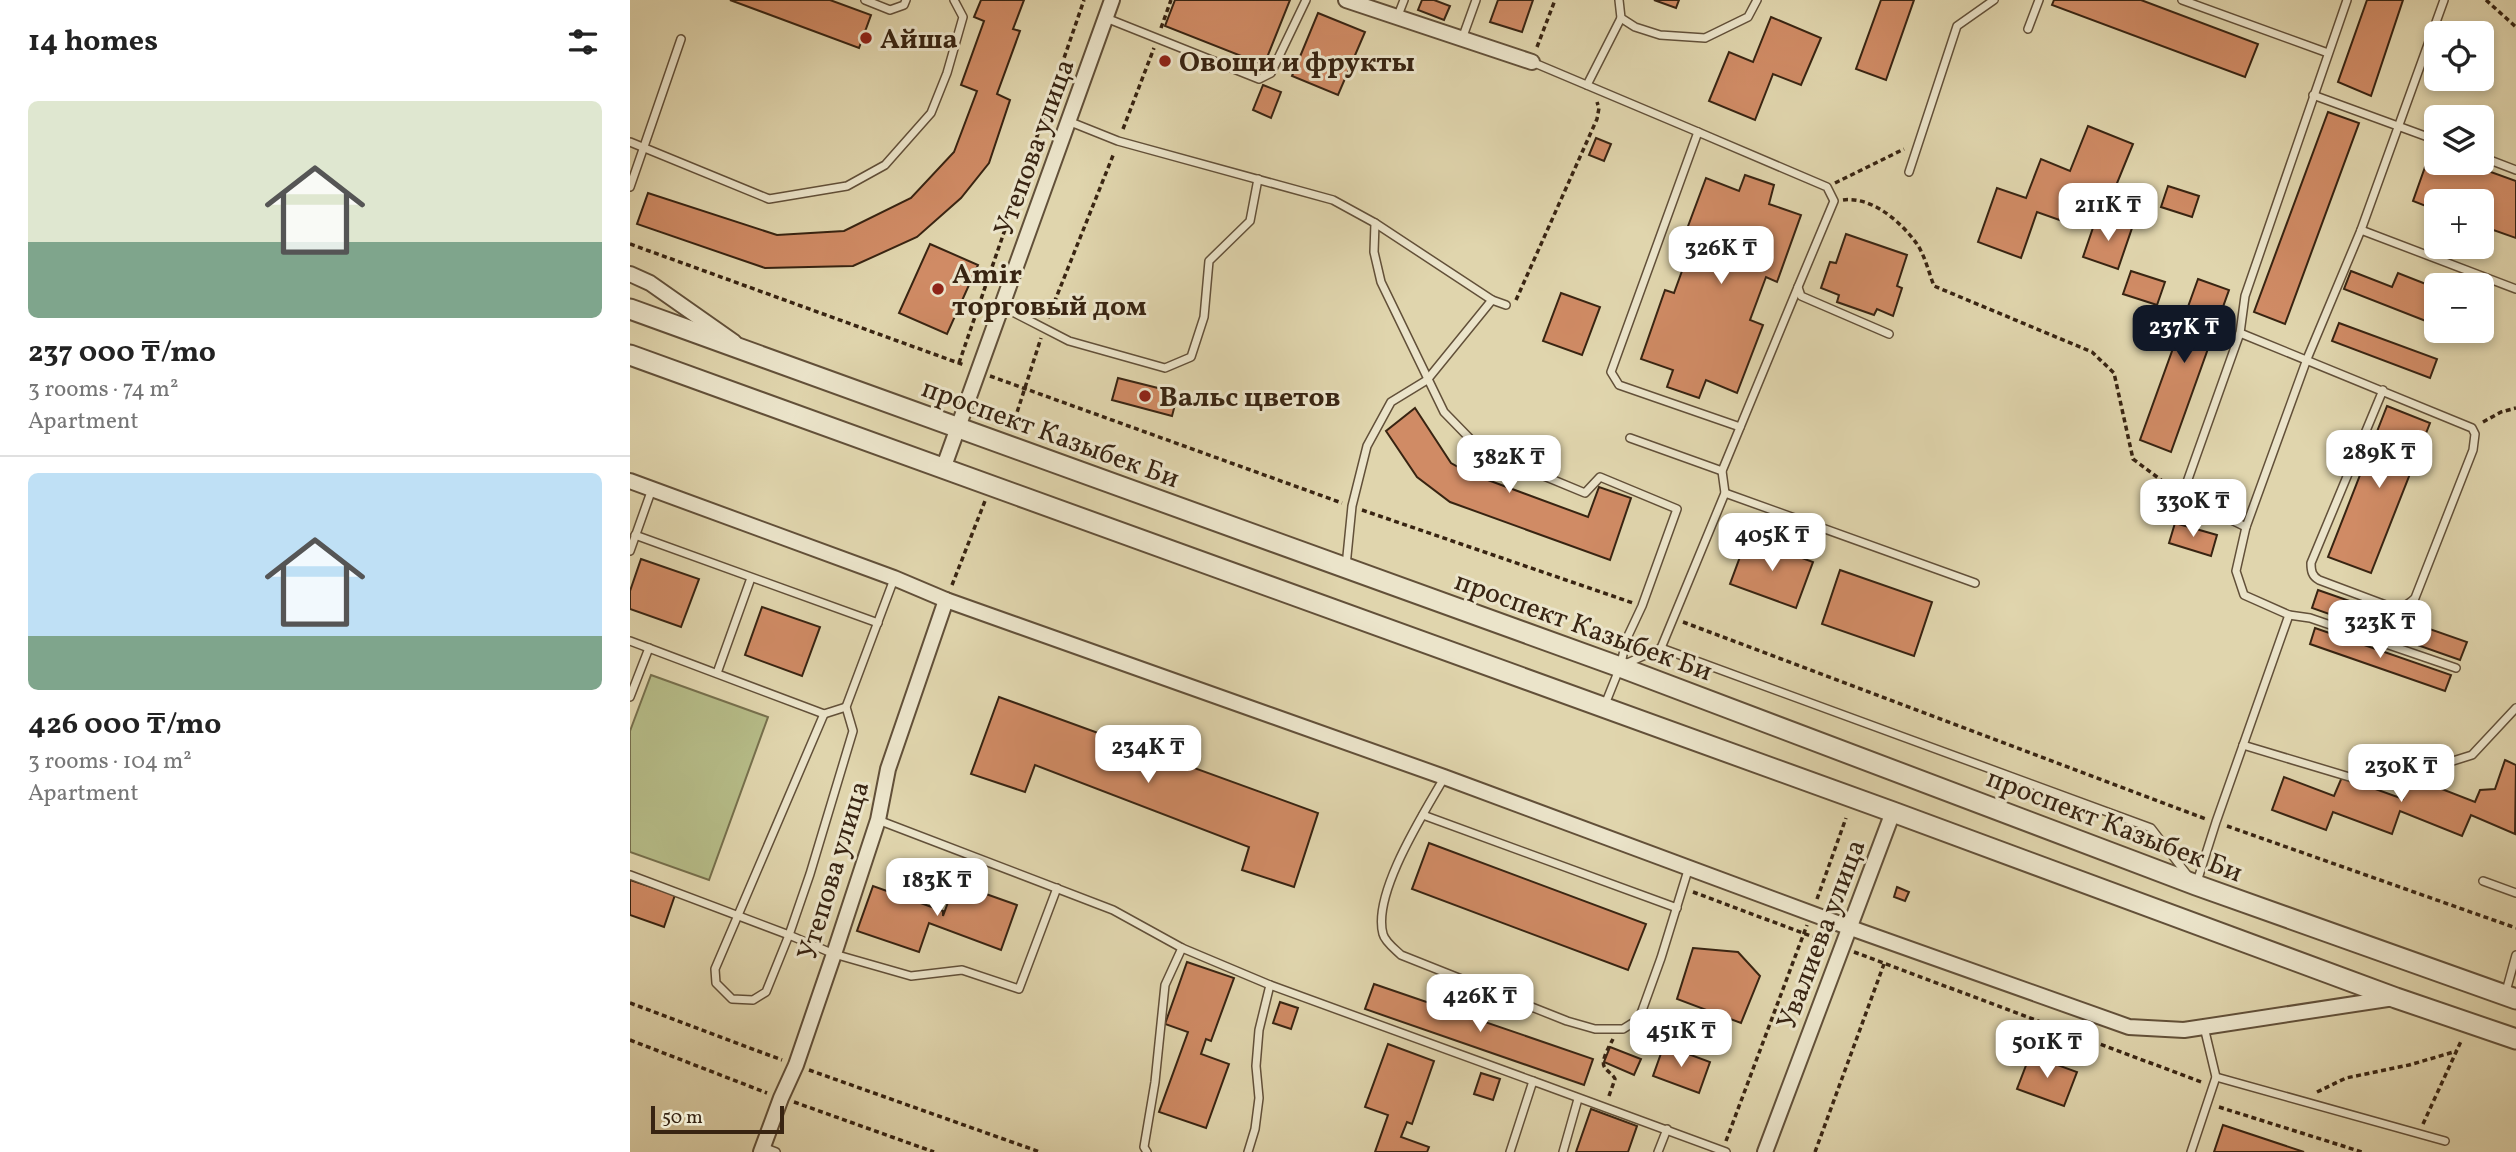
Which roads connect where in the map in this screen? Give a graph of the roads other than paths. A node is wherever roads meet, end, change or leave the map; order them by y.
1 (865, 0) edge
2 (906, 0) edge
3 (954, 0) edge
4 (1112, 0) edge
5 (1306, 0) edge
6 (1346, 0) edge
7 (1404, 0) edge
8 (1476, 0) edge
9 (1619, 0) edge
10 (1757, 0) edge
11 (1994, 0) edge
12 (2039, 0) edge
13 (2182, 0) edge
14 (2347, 0) edge
15 (2444, 0) edge
16 (1106, 18) junction
17 (1621, 18) junction
18 (1397, 19) junction
19 (2028, 29) dead end
20 (681, 39) dead end
21 (1461, 39) junction
22 (2328, 53) junction
23 (1532, 62) joint
24 (1587, 85) junction
25 (2313, 95) junction
26 (1068, 121) junction
27 (2400, 126) junction
28 (1698, 132) junction
29 (2424, 135) edge
30 (630, 142) edge
31 (644, 147) junction
32 (2494, 162) edge
33 (2516, 170) edge
34 (1909, 172) dead end
35 (1258, 179) junction
36 (630, 187) edge
37 (1375, 223) junction
38 (2361, 230) junction
39 (630, 274) edge
40 (1798, 287) junction
41 (2516, 289) edge
42 (1492, 300) junction
43 (1506, 305) road end
44 (1001, 306) junction
45 (630, 309) edge
46 (2240, 333) junction
47 (1889, 334) dead end
48 (750, 352) junction
49 (630, 355) edge
50 (2307, 359) junction
51 (1427, 380) junction
52 (2382, 390) junction
53 (1740, 427) junction
54 (957, 428) junction
55 (1630, 438) dead end
56 (943, 469) junction
57 (1722, 471) junction
58 (630, 481) edge
59 (652, 489) junction
60 (1725, 493) junction
61 (2246, 527) junction
62 (635, 535) junction
63 (630, 551) edge
64 (1346, 568) junction
65 (751, 578) junction
66 (894, 578) junction
67 (1975, 583) dead end
68 (946, 600) junction
69 (2289, 615) junction
70 (878, 623) junction
71 (630, 641) edge
72 (649, 648) junction
73 (1661, 648) junction
74 (1620, 667) junction
75 (2456, 668) dead end
76 (717, 673) junction
77 (630, 697) edge
78 (846, 707) junction
79 (1604, 708) junction
80 (2516, 708) edge
81 (824, 714) junction
82 (2243, 745) junction
83 (1444, 777) junction
84 (1893, 812) junction
85 (1423, 815) junction
86 (878, 820) junction
87 (1689, 867) junction
88 (630, 875) edge
89 (2483, 881) dead end
90 (2196, 885) junction
91 (1057, 888) junction
92 (2516, 893) edge
93 (1677, 908) junction
94 (740, 915) junction
95 (1848, 927) junction
96 (789, 935) junction
97 (1182, 948) junction
98 (834, 954) junction
99 (2516, 955) edge
100 (1270, 985) junction
101 (2510, 997) edge
102 (2396, 998) junction
103 (2204, 1027) junction
104 (2516, 1039) edge
105 (2216, 1077) junction
106 (1533, 1081) junction
107 (1578, 1099) junction
108 (1667, 1129) junction
109 (2445, 1141) dead end
110 (767, 1150) edge
111 (1724, 1151) edge
112 (1147, 1152) edge
113 (1248, 1152) edge
114 (1510, 1152) edge
115 (1563, 1152) edge
116 (1658, 1152) edge
117 (1765, 1152) edge
118 (2191, 1152) edge

1 - 2 lane
3 - 31 lane
4 - 16 street, Утепова улица
5 - 16 lane
6 - 18 street
7 - 18 lane
8 - 21 lane
9 - 17 lane
10 - 17 lane
11 - 34 lane
12 - 19 lane
13 - 22 lane
14 - 22 lane
15 - 27 lane
16 - 26 street, Утепова улица
17 - 24 lane
18 - 21 street
20 - 31 lane
21 - 23 street
22 - 25 lane
23 - 24 lane
24 - 28 lane
25 - 27 lane
25 - 46 lane
26 - 35 lane
26 - 44 street, Утепова улица
27 - 29 lane
27 - 38 lane
28 - 40 lane
28 - 53 lane
30 - 31 lane
31 - 36 lane
32 - 33 lane
35 - 37 lane
35 - 44 lane
37 - 42 lane
37 - 51 lane
38 - 41 lane
38 - 50 lane
39 - 48 street
40 - 47 lane
40 - 53 lane
42 - 43 lane
42 - 51 lane
44 - 54 street, Утепова улица
45 - 48 street, проспект Казыбек Би
46 - 50 lane
46 - 61 lane
48 - 54 street, проспект Казыбек Би
49 - 56 street
50 - 52 lane
50 - 61 lane
51 - 64 lane
51 - 74 lane
52 - 52 lane
53 - 57 lane
54 - 56 street, Утепова улица
54 - 64 street, проспект Казыбек Би
55 - 57 lane
56 - 79 street
57 - 60 lane
58 - 59 street
59 - 62 lane
59 - 66 street
60 - 67 lane
60 - 73 lane
61 - 69 lane
62 - 63 lane
62 - 65 lane
64 - 74 street, проспект Казыбек Би
65 - 70 lane
65 - 76 lane
66 - 68 street
66 - 70 lane
68 - 83 street
68 - 86 street, Утепова улица
69 - 75 lane
69 - 82 lane
70 - 78 lane
71 - 72 lane
72 - 76 lane
72 - 77 lane
73 - 74 lane
73 - 90 lane
74 - 79 lane
74 - 90 street, проспект Казыбек Би
76 - 81 lane
78 - 81 lane
78 - 96 lane
79 - 84 street
80 - 82 lane
81 - 94 lane
82 - 90 lane
83 - 85 lane
83 - 87 street
84 - 95 street, Увалиева улица
84 - 102 street
85 - 93 lane
85 - 93 lane
86 - 91 lane
86 - 98 street, Утепова улица
87 - 93 lane
87 - 95 street
88 - 94 lane
89 - 92 lane
90 - 101 street, проспект Казыбек Би
91 - 97 lane
91 - 98 lane
94 - 96 lane
94 - 96 lane
95 - 103 street
95 - 117 street, Увалиева улица
96 - 98 lane
97 - 100 lane
97 - 112 lane
98 - 110 street, Утепова улица
99 - 101 lane
100 - 106 lane
100 - 113 lane
102 - 103 street
102 - 104 street
103 - 105 lane
105 - 109 lane
105 - 118 lane
106 - 107 lane
106 - 114 lane
107 - 108 lane
107 - 115 lane
108 - 111 lane
108 - 116 lane

